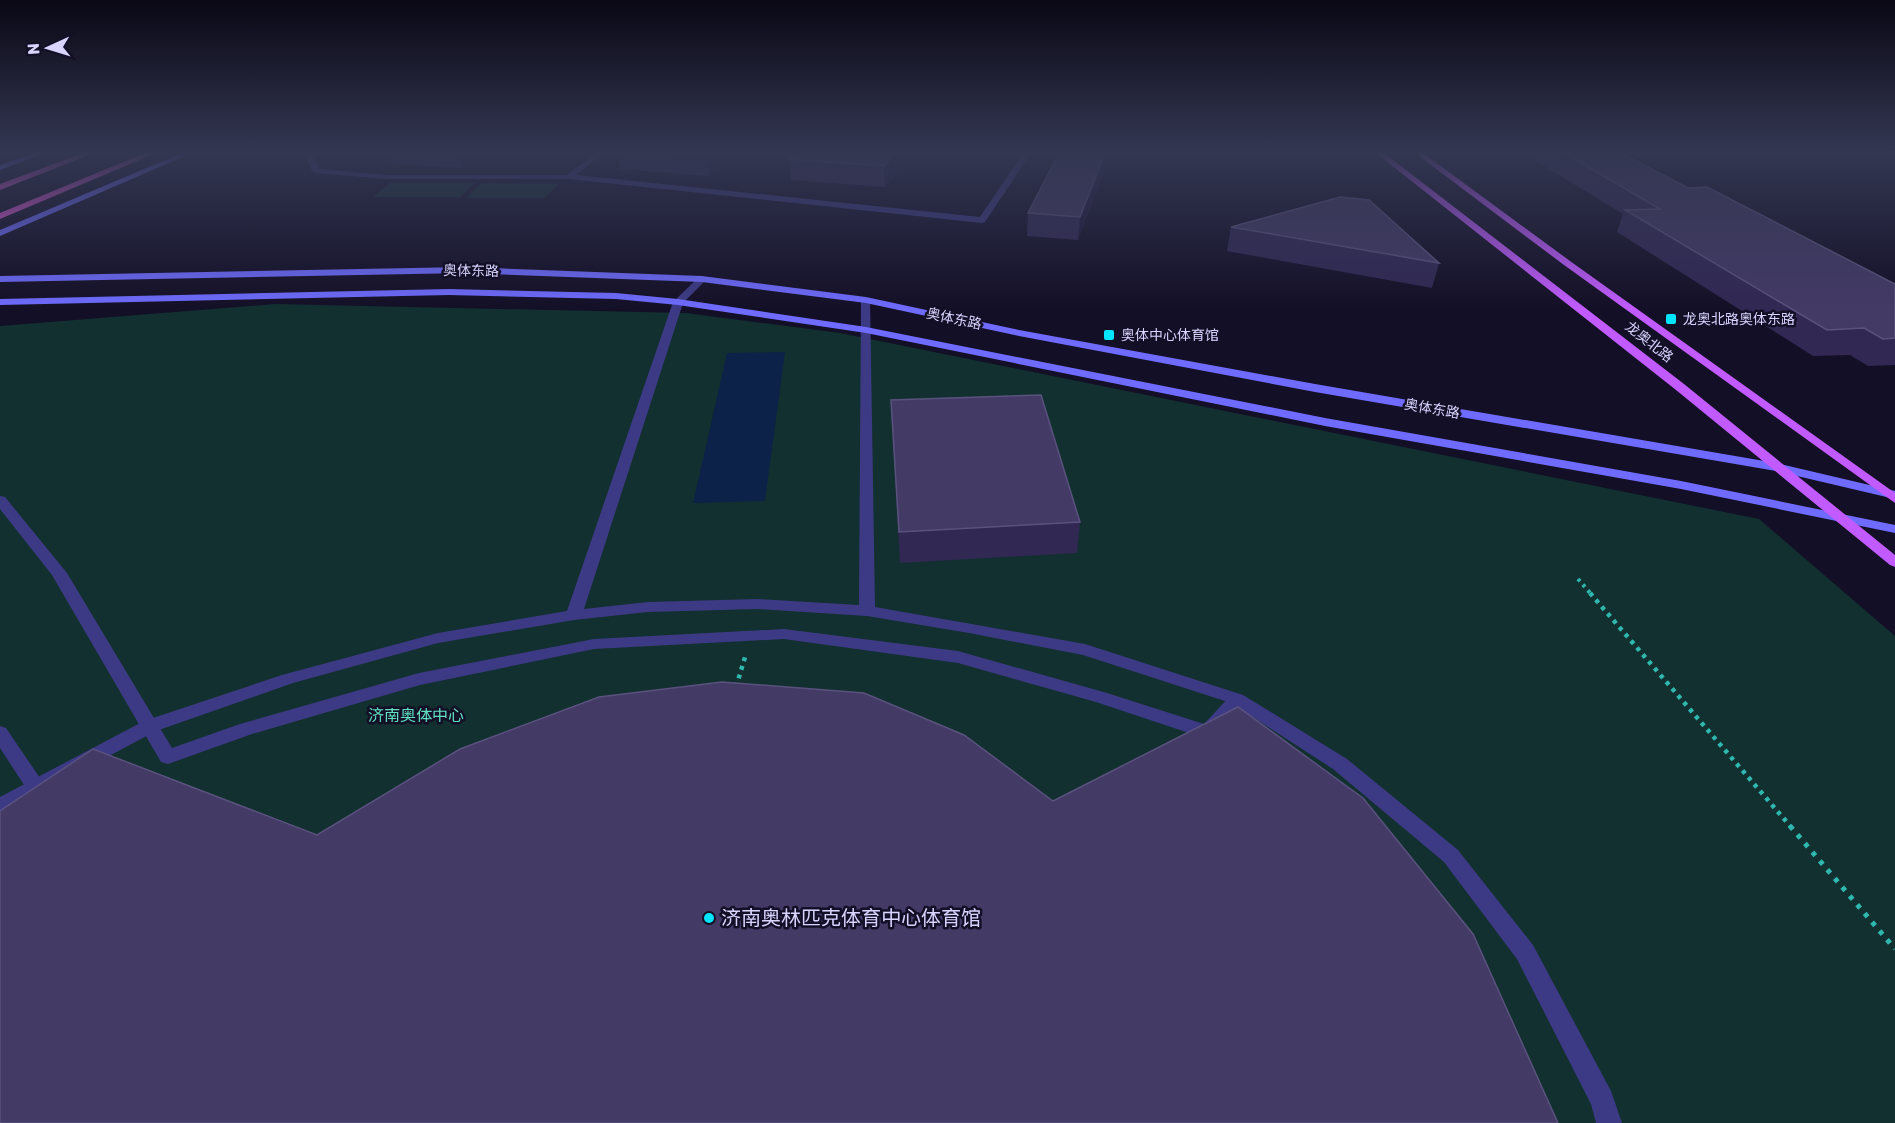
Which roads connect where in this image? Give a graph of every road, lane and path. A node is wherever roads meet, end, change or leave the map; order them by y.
1 (26, 205) edge
2 (65, 205) edge
3 (842, 205) edge
4 (992, 205) edge
5 (1447, 205) edge
6 (1490, 205) edge
7 (0, 216) edge
8 (0, 233) edge
9 (0, 279) edge
10 (702, 279) junction
11 (866, 300) junction
12 (0, 302) edge
13 (678, 302) junction
14 (866, 330) junction
15 (1776, 467) junction
16 (1893, 496) edge
17 (0, 500) edge
18 (1837, 516) junction
19 (1895, 530) edge
20 (1895, 562) edge
21 (1578, 579) dead end
22 (867, 611) junction
23 (574, 615) junction
24 (750, 636) junction
25 (734, 696) edge
26 (1237, 699) junction
27 (150, 726) junction
28 (0, 733) edge
29 (35, 786) junction
30 (0, 806) edge
31 (1895, 950) edge
32 (1609, 1123) edge

1 - 7 highway
2 - 8 main road
3 - 4 street
5 - 15 main road, 龙奥北路
6 - 16 main road, 龙奥北路
9 - 10 main road, 奥体东路
10 - 11 main road, 奥体东路
10 - 13 street
11 - 14 street
11 - 15 main road, 奥体东路
12 - 13 main road
13 - 14 main road
13 - 23 street
14 - 18 main road
14 - 22 street
15 - 16 main road, 奥体东路
15 - 18 main road, 龙奥北路
17 - 27 street
18 - 19 main road
18 - 20 main road, 龙奥北路
21 - 31 path
22 - 23 street
22 - 26 street
23 - 27 street
24 - 25 path
24 - 26 street
24 - 27 street
26 - 32 street
27 - 29 street
28 - 29 street
29 - 30 street

